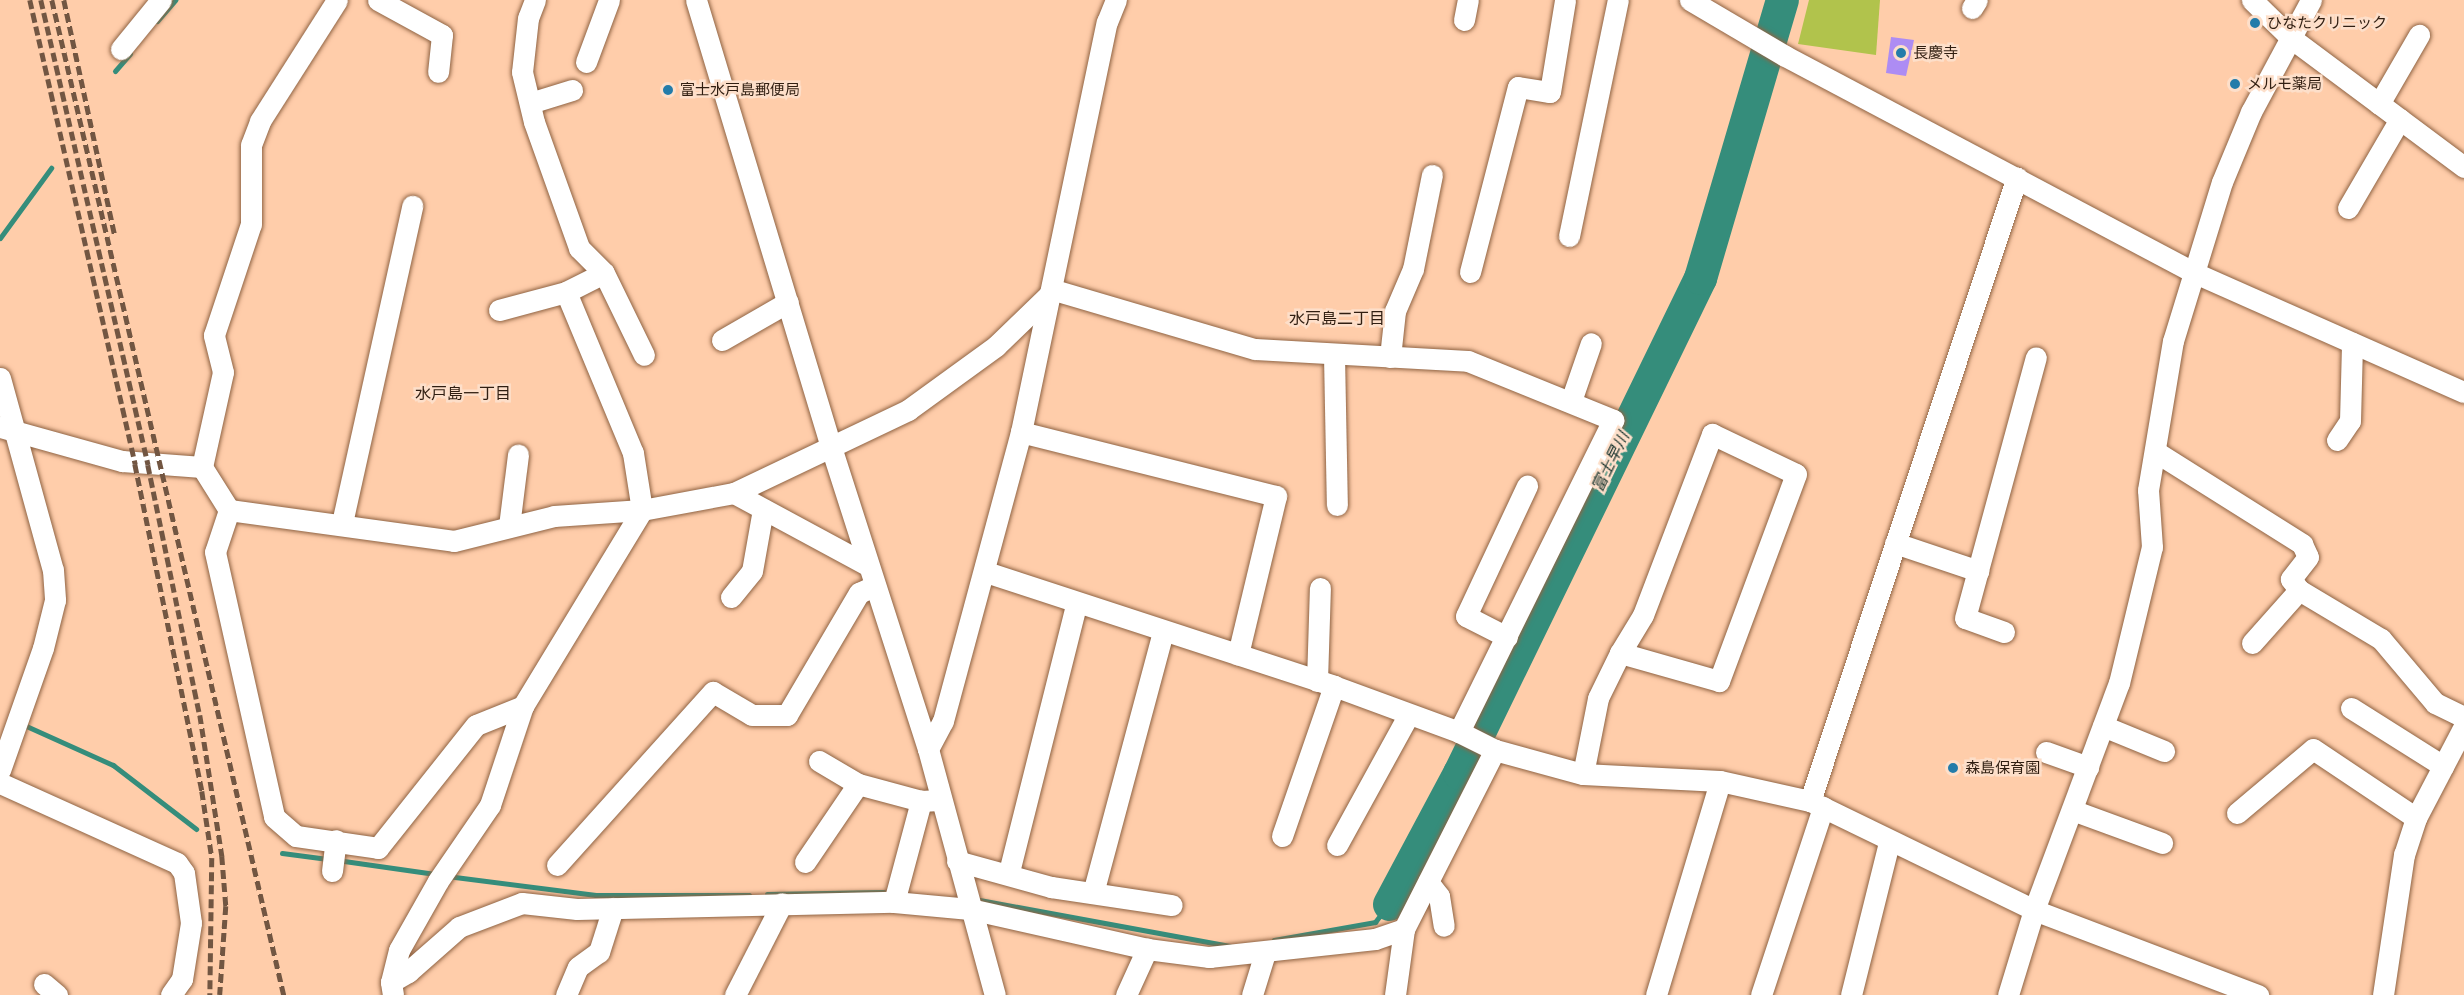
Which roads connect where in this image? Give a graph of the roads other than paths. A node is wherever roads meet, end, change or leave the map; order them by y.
1 (160, 0) edge
2 (337, 0) edge
3 (378, 0) edge
4 (535, 0) edge
5 (609, 0) edge
6 (696, 0) edge
7 (1116, 0) edge
8 (1565, 0) edge
9 (1618, 0) edge
10 (1690, 0) edge
11 (2252, 0) edge
12 (2311, 0) edge
13 (1713, 6) edge
14 (2419, 35) dead end
15 (2291, 38) junction
16 (121, 49) dead end
17 (586, 62) dead end
18 (438, 72) dead end
19 (572, 90) dead end
20 (530, 103) junction
21 (2379, 104) junction
22 (2400, 119) junction
23 (2464, 167) edge
24 (1432, 175) dead end
25 (2017, 177) junction
26 (412, 206) dead end
27 (2348, 208) dead end
28 (1569, 236) dead end
29 (1470, 272) dead end
30 (604, 273) junction
31 (2195, 273) junction
32 (1054, 290) junction
33 (566, 292) junction
34 (788, 302) junction
35 (499, 310) dead end
36 (722, 340) dead end
37 (1591, 343) dead end
38 (2352, 343) junction
39 (644, 355) dead end
40 (1334, 355) junction
41 (1390, 357) junction
42 (2036, 357) dead end
43 (0, 378) edge
44 (2464, 392) edge
45 (1571, 401) junction
46 (7, 429) edge
47 (1022, 432) junction
48 (2337, 440) dead end
49 (831, 447) junction
50 (2156, 452) junction
51 (518, 455) dead end
52 (202, 467) junction
53 (1527, 486) dead end
54 (734, 494) junction
55 (1337, 505) dead end
56 (763, 509) junction
57 (229, 510) junction
58 (642, 510) junction
59 (342, 523) junction
60 (509, 526) junction
61 (1894, 543) junction
62 (867, 565) junction
63 (1978, 571) junction
64 (986, 572) junction
65 (874, 586) junction
66 (1320, 588) dead end
67 (2299, 590) junction
68 (731, 597) dead end
69 (1077, 602) junction
70 (1163, 632) junction
71 (2004, 632) dead end
72 (1507, 637) junction
73 (2252, 643) dead end
74 (1620, 653) junction
75 (1238, 654) junction
76 (1326, 684) junction
77 (523, 706) junction
78 (2351, 708) dead end
79 (1409, 714) junction
80 (2464, 717) edge
81 (10, 726) edge
82 (2103, 726) junction
83 (2464, 726) edge
84 (1459, 732) junction
85 (928, 749) junction
86 (1495, 750) junction
87 (2164, 751) dead end
88 (2046, 752) dead end
89 (819, 761) dead end
90 (2443, 766) junction
91 (2088, 767) junction
92 (0, 770) edge
93 (1583, 774) junction
94 (1720, 781) junction
95 (0, 783) edge
96 (858, 784) junction
97 (930, 801) junction
98 (1817, 804) junction
99 (2072, 810) junction
100 (2237, 813) dead end
101 (2416, 818) junction
102 (1282, 836) dead end
103 (1889, 843) junction
104 (2162, 843) dead end
105 (1337, 845) dead end
106 (957, 861) junction
107 (805, 862) dead end
108 (557, 865) dead end
109 (1009, 872) junction
110 (1428, 882) junction
111 (896, 892) junction
112 (1093, 893) junction
113 (968, 899) junction
114 (782, 903) junction
115 (1172, 904) dead end
116 (613, 908) junction
117 (2034, 910) junction
118 (1444, 926) dead end
119 (1404, 929) junction
120 (1147, 950) junction
121 (1265, 953) junction
122 (2222, 987) edge
123 (392, 988) edge
124 (171, 995) edge
125 (566, 995) edge
126 (735, 995) edge
127 (995, 995) edge
128 (1126, 995) edge
129 (1252, 995) edge
130 (1395, 995) edge
131 (1656, 995) edge
132 (1761, 995) edge
133 (1851, 995) edge
134 (2008, 995) edge
135 (2258, 995) edge
136 (2383, 995) edge

1 - 16 street
2 - 52 street
3 - 18 street
4 - 20 street
5 - 17 street
6 - 34 street
7 - 32 street
8 - 29 street
9 - 28 street
10 - 13 street
11 - 15 street
12 - 15 street
13 - 25 street
14 - 21 street
15 - 21 street
15 - 31 street
19 - 20 street
20 - 30 street
21 - 22 street
22 - 23 street
22 - 27 street
24 - 41 street
25 - 31 street
25 - 61 street
26 - 59 street
30 - 33 street
30 - 39 street
31 - 38 street
31 - 50 street
32 - 40 street
32 - 47 street
32 - 49 street
33 - 35 street
33 - 58 street
34 - 36 street
34 - 49 street
37 - 45 street
38 - 44 street
38 - 48 street
40 - 41 street
40 - 55 street
41 - 45 street
42 - 63 street
43 - 46 street
45 - 72 street
46 - 52 street
46 - 81 street
47 - 64 street
47 - 75 street
49 - 54 street
49 - 62 street
50 - 67 street
50 - 82 street
51 - 60 street
52 - 57 street
53 - 72 street
54 - 56 street
54 - 58 street
56 - 62 street
56 - 68 street
57 - 59 street
57 - 77 street
58 - 60 street
58 - 77 street
59 - 60 street
61 - 63 street
61 - 98 street
62 - 65 street
63 - 71 street
64 - 69 street
64 - 85 street
65 - 85 street
65 - 108 street
66 - 76 street
67 - 73 street
67 - 80 street
69 - 70 street
69 - 109 street
70 - 75 street
70 - 112 street
72 - 84 street
74 - 74 street
74 - 93 street
75 - 76 street
76 - 79 street
76 - 102 street
77 - 123 street
78 - 90 street
79 - 84 street
79 - 105 street
81 - 92 street
82 - 87 street
82 - 91 street
83 - 90 street
84 - 86 street
85 - 97 street
86 - 93 street
86 - 110 street
88 - 91 street
89 - 96 street
90 - 101 street
91 - 99 street
93 - 94 street
94 - 98 street
94 - 131 street
95 - 124 street
96 - 97 street
96 - 107 street
97 - 106 street
97 - 111 street
98 - 103 street
98 - 132 street
99 - 104 street
99 - 117 street
100 - 101 street
101 - 136 street
103 - 117 street
103 - 133 street
106 - 109 street
106 - 113 street
109 - 112 street
110 - 118 street
110 - 119 street
111 - 113 street
111 - 114 street
112 - 115 street
113 - 120 street
113 - 127 street
114 - 116 street
114 - 126 street
116 - 123 street
116 - 125 street
117 - 122 street
117 - 134 street
119 - 121 street
119 - 130 street
120 - 121 street
120 - 128 street
121 - 129 street
122 - 135 street

